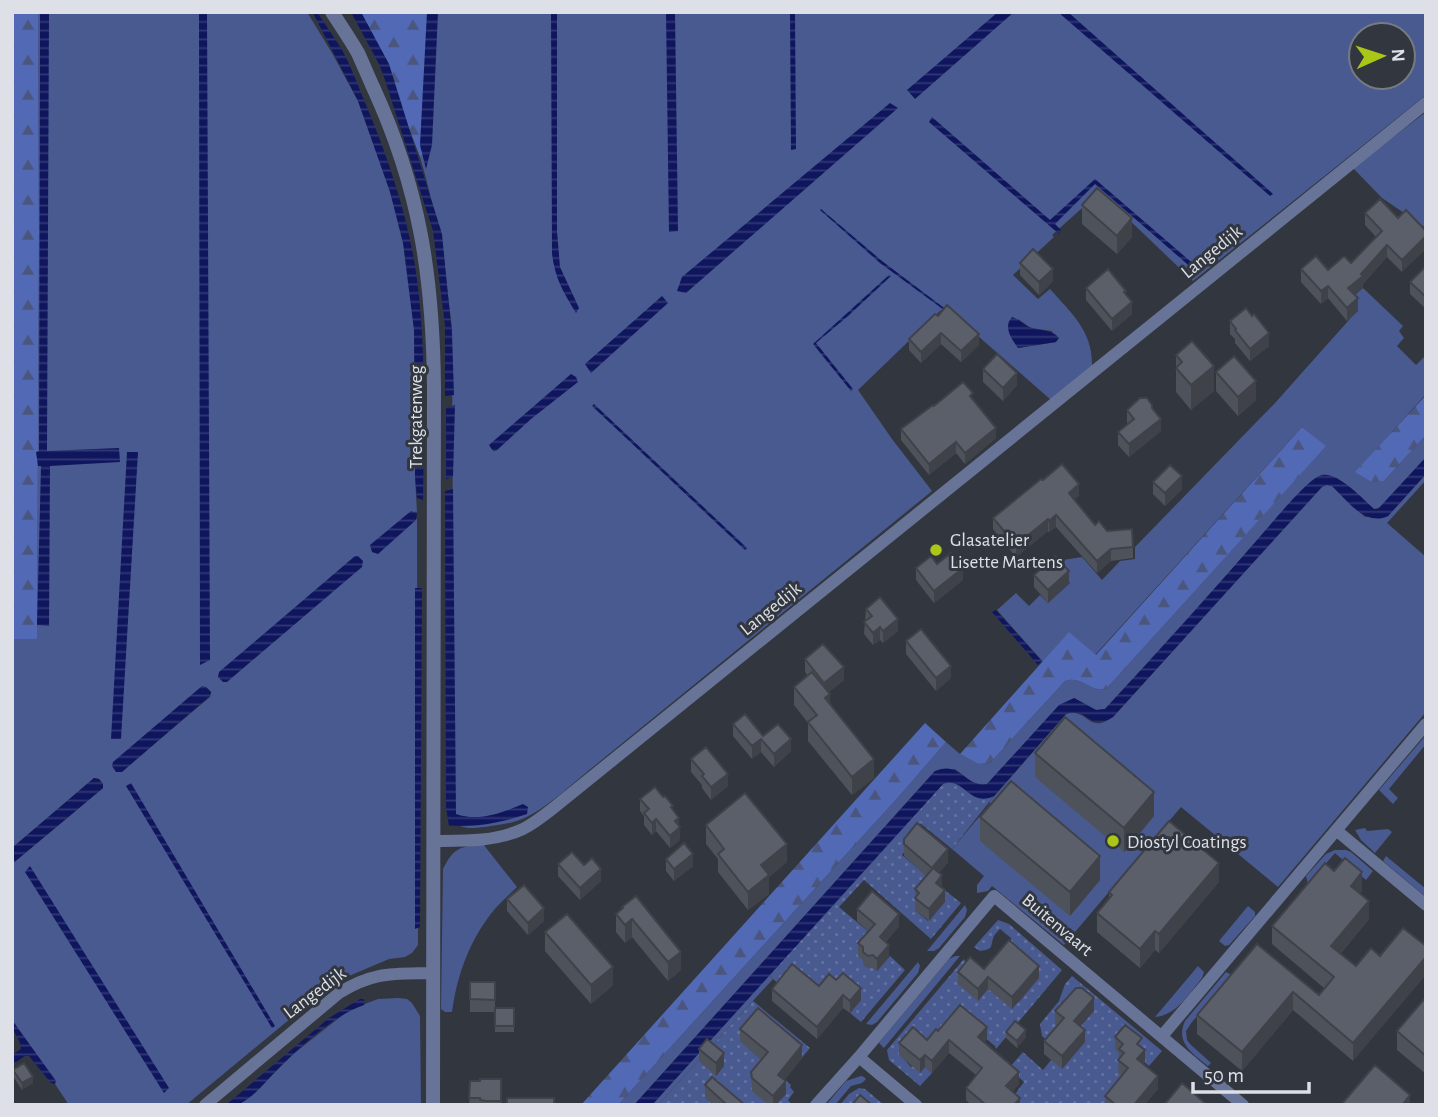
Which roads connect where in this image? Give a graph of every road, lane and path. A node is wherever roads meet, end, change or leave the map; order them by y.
1 (332, 12) edge
2 (1426, 103) edge
3 (1426, 724) edge
4 (1336, 830) junction
5 (434, 841) junction
6 (1426, 905) edge
7 (433, 973) junction
8 (1162, 1036) junction
9 (859, 1057) junction
10 (205, 1105) edge
11 (433, 1105) edge
12 (816, 1105) edge
13 (916, 1105) edge
14 (1242, 1105) edge

1 - 5 street, Trekgatenweg
2 - 5 street, Langedijk
3 - 4 street
4 - 6 street
4 - 8 street
5 - 7 street
7 - 10 street, Langedijk
7 - 11 street
8 - 9 street, Buitenvaart
8 - 14 street, Buitenvaart
9 - 12 street, Buitenvaart
9 - 13 street

